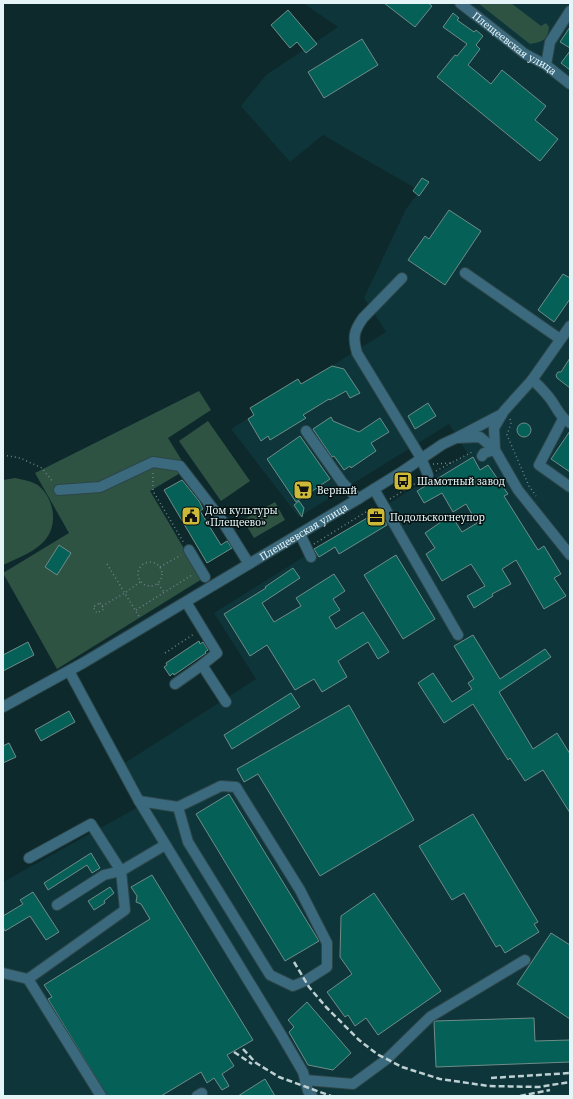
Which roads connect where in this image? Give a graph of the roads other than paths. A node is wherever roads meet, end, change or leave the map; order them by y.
1 (460, 3) edge
2 (570, 12) edge
3 (546, 66) junction
4 (570, 84) edge
5 (465, 273) dead end
6 (402, 278) dead end
7 (570, 326) edge
8 (560, 339) junction
9 (532, 380) junction
10 (503, 414) junction
11 (566, 421) edge
12 (306, 431) dead end
13 (456, 438) junction
14 (495, 450) junction
15 (482, 456) dead end
16 (424, 467) junction
17 (570, 487) edge
18 (374, 489) junction
19 (59, 490) road end
20 (358, 499) junction
21 (300, 534) junction
22 (188, 550) road end
23 (308, 553) road end
24 (570, 555) edge
25 (249, 564) junction
26 (203, 574) road end
27 (186, 602) junction
28 (458, 634) dead end
29 (202, 665) junction
30 (69, 671) junction
31 (174, 684) dead end
32 (226, 702) dead end
33 (3, 707) edge
34 (139, 801) junction
35 (178, 808) junction
36 (165, 845) junction
37 (30, 858) dead end
38 (122, 871) junction
39 (57, 905) dead end
40 (525, 960) dead end
41 (3, 973) edge
42 (28, 979) junction
43 (304, 1076) junction
44 (101, 1096) edge
45 (312, 1096) edge

1 - 3 street, Плещеевская улица
2 - 3 street
3 - 4 street, Плещеевская улица
5 - 8 street
6 - 16 street
7 - 8 street
8 - 9 street
9 - 10 street
9 - 11 street
10 - 13 street
10 - 14 street
11 - 17 street
12 - 20 street
13 - 14 street, Плещеевская улица
13 - 16 street, Плещеевская улица
14 - 15 street
14 - 24 street
16 - 18 street, Плещеевская улица
18 - 20 street, Плещеевская улица
18 - 28 street
19 - 25 street
20 - 21 street, Плещеевская улица
21 - 23 street
21 - 25 street, Плещеевская улица
22 - 26 street
25 - 27 street, Плещеевская улица
27 - 29 street
27 - 30 street, Плещеевская улица
29 - 31 street
29 - 32 street
30 - 33 street, Плещеевская улица
30 - 34 street
34 - 35 street
34 - 36 street
35 - 35 street
36 - 38 street
36 - 43 street
37 - 38 street
38 - 39 street
38 - 42 street
40 - 43 street
41 - 42 street
42 - 44 street
43 - 45 street

